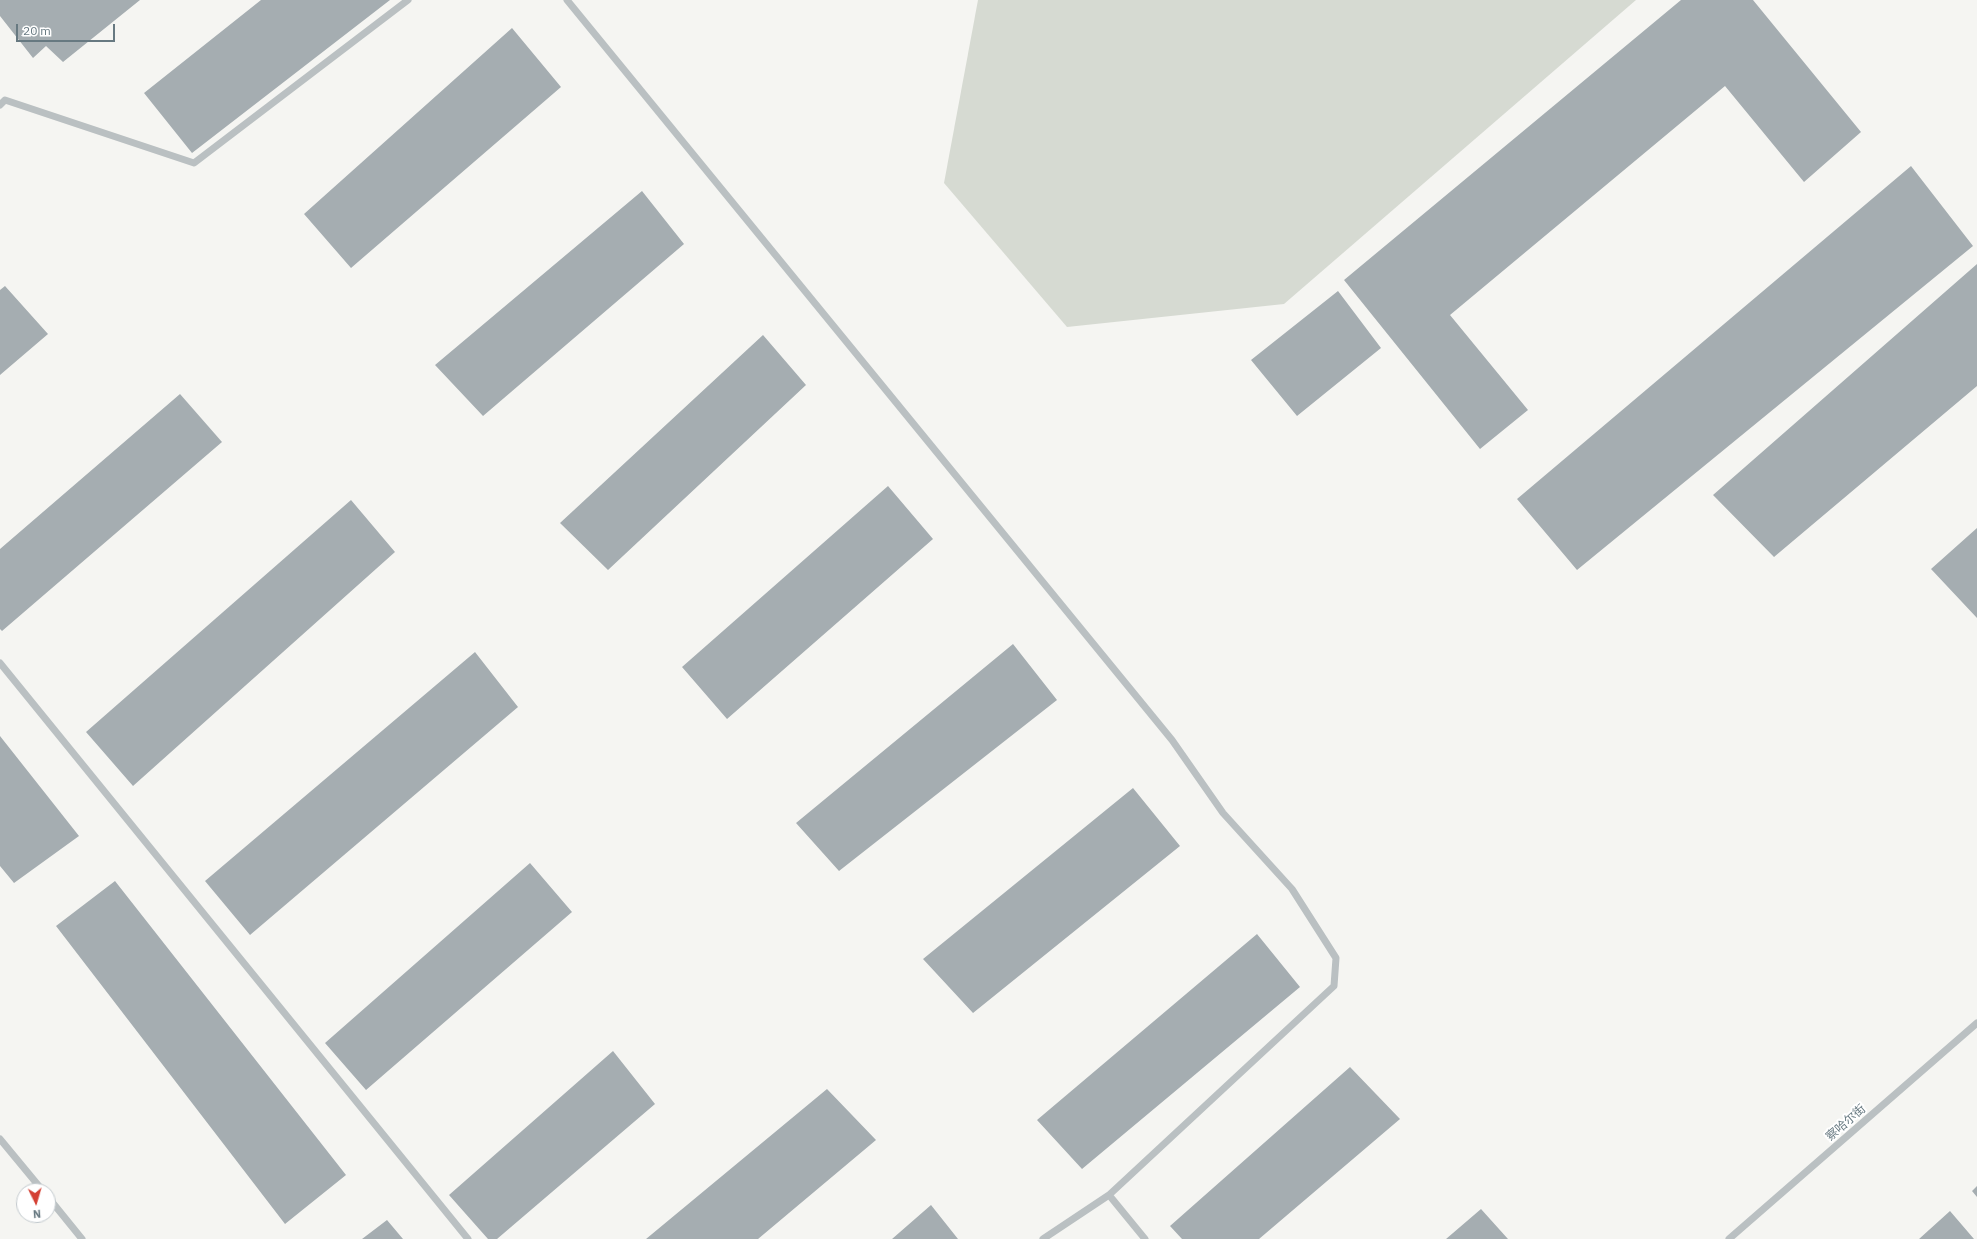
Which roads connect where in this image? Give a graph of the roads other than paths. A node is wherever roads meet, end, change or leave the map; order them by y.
1 (408, 0) edge
2 (567, 0) edge
3 (2, 100) edge
4 (0, 663) edge
5 (1977, 1023) edge
6 (0, 1139) edge
7 (36, 1183) edge
8 (1109, 1195) junction
9 (56, 1207) edge
10 (82, 1239) edge
11 (468, 1239) edge
12 (1043, 1239) edge
13 (1145, 1239) edge
14 (1729, 1239) edge

1 - 3 street
2 - 8 street
4 - 11 street
5 - 14 street, 察哈尔街
6 - 7 street
8 - 12 street
8 - 13 street
9 - 10 street

